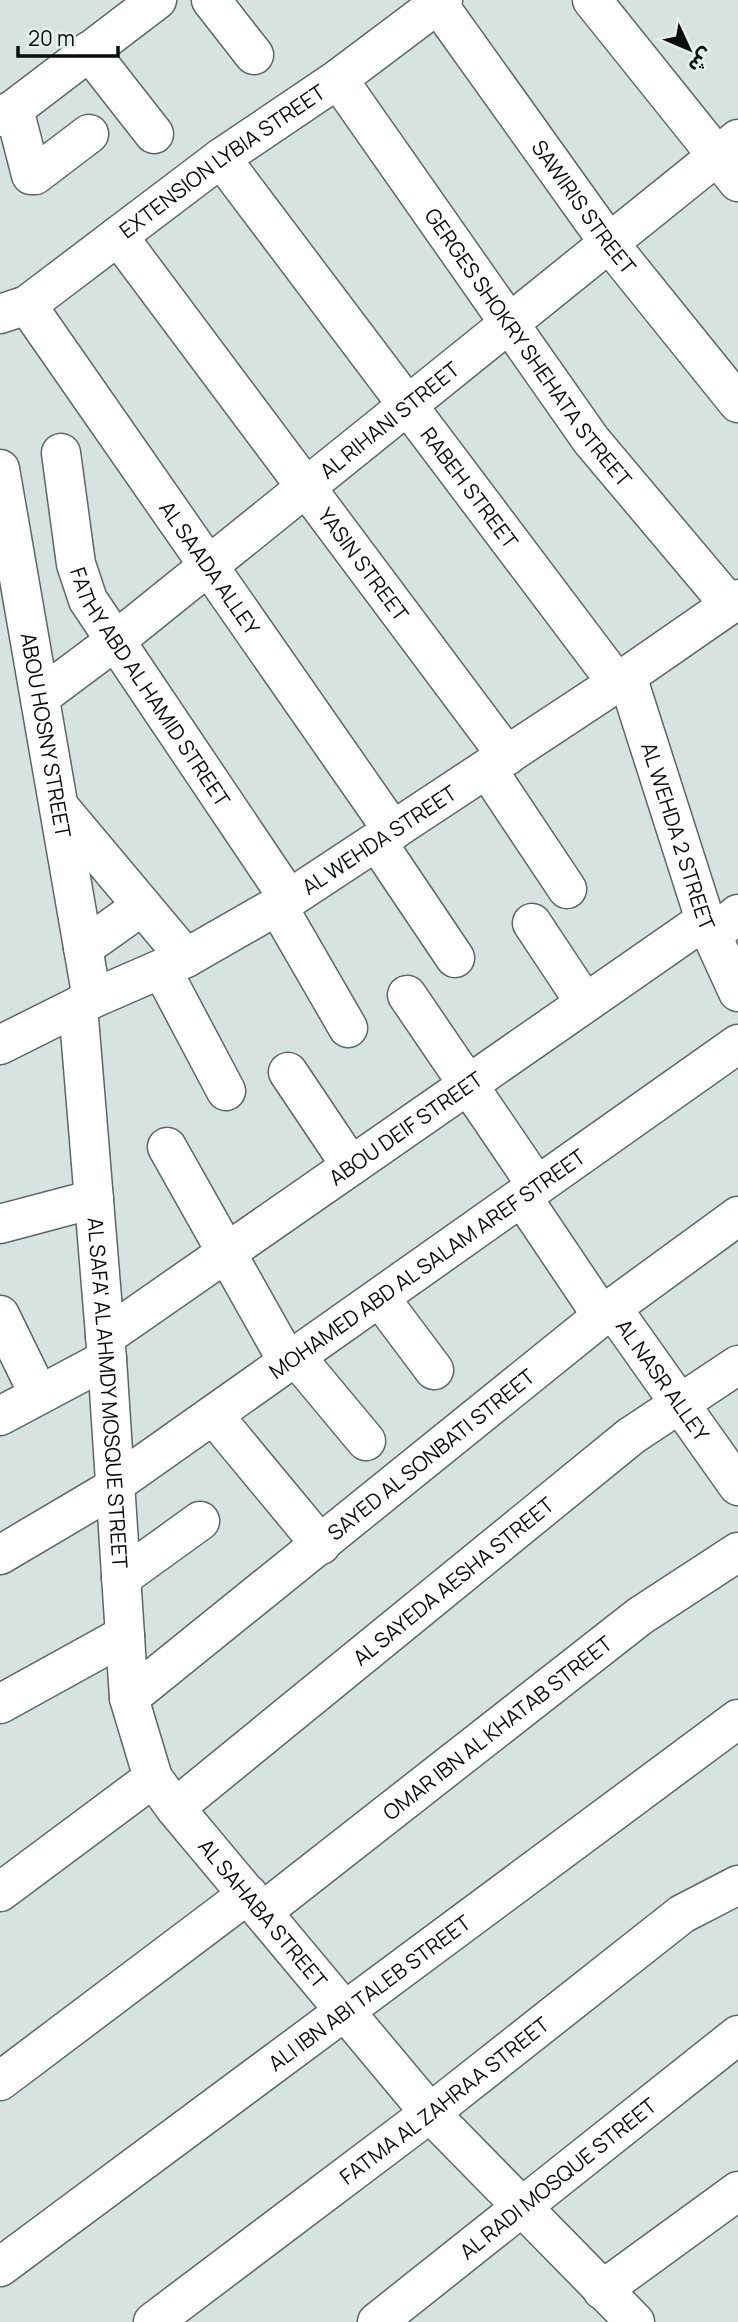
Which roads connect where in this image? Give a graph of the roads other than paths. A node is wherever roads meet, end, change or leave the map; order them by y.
1 (157, 0) edge
2 (211, 0) edge
3 (592, 0) edge
4 (440, 2) edge
5 (89, 51) junction
6 (254, 55) dead end
7 (338, 79) junction
8 (7, 113) edge
9 (89, 134) dead end
10 (154, 134) dead end
11 (221, 158) junction
12 (731, 159) edge
13 (118, 236) junction
14 (609, 243) junction
15 (13, 309) edge
16 (509, 324) junction
17 (738, 403) edge
18 (408, 405) junction
19 (61, 453) dead end
20 (0, 469) edge
21 (306, 487) junction
22 (209, 565) junction
23 (734, 602) edge
24 (115, 641) junction
25 (622, 680) junction
26 (40, 697) junction
27 (497, 763) junction
28 (59, 807) junction
29 (385, 836) junction
30 (567, 889) dead end
31 (283, 902) junction
32 (142, 906) junction
33 (532, 923) dead end
34 (718, 923) edge
35 (83, 948) junction
36 (455, 958) dead end
37 (174, 964) junction
38 (738, 992) edge
39 (407, 995) dead end
40 (85, 1003) junction
41 (585, 1003) junction
42 (348, 1028) dead end
43 (738, 1044) edge
44 (0, 1045) edge
45 (288, 1072) dead end
46 (468, 1084) junction
47 (226, 1091) dead end
48 (167, 1147) dead end
49 (351, 1166) junction
50 (530, 1192) junction
51 (94, 1199) junction
52 (738, 1216) edge
53 (0, 1224) edge
54 (226, 1252) junction
55 (380, 1298) junction
56 (607, 1312) junction
57 (0, 1315) edge
58 (106, 1348) junction
59 (292, 1360) junction
60 (738, 1365) edge
61 (434, 1370) dead end
62 (40, 1395) junction
63 (680, 1403) junction
64 (0, 1416) edge
65 (214, 1416) junction
66 (366, 1441) dead end
67 (115, 1486) junction
68 (738, 1486) edge
69 (200, 1521) dead end
70 (320, 1545) junction
71 (738, 1552) edge
72 (0, 1555) edge
73 (121, 1578) junction
74 (125, 1635) junction
75 (129, 1698) junction
76 (0, 1704) edge
77 (738, 1719) edge
78 (153, 1778) junction
79 (176, 1808) junction
80 (738, 1885) edge
81 (0, 1892) edge
82 (255, 1903) junction
83 (344, 2010) junction
84 (738, 2035) edge
85 (0, 2081) edge
86 (430, 2113) junction
87 (738, 2191) edge
88 (522, 2209) junction
89 (0, 2267) edge
90 (613, 2310) edge
91 (153, 2322) edge
92 (377, 2322) edge

1 - 5 street
2 - 6 street
3 - 12 street
4 - 7 street, EXTENSION LYBIA STREET
4 - 14 street, SAWIRIS STREET
5 - 8 street
5 - 10 street
7 - 11 street, EXTENSION LYBIA STREET
7 - 16 street, GERGES SHOKRY SHEHATA STREET
8 - 9 street
11 - 13 street, EXTENSION LYBIA STREET
11 - 18 street, RABEH STREET
12 - 14 street, AL RIHANI STREET
13 - 15 street, EXTENSION LYBIA STREET
13 - 21 street, YASIN STREET
14 - 16 street, AL RIHANI STREET
14 - 17 street, SAWIRIS STREET
15 - 22 street, AL SAADA ALLEY
16 - 18 street, AL RIHANI STREET
16 - 23 street, GERGES SHOKRY SHEHATA STREET
18 - 21 street, AL RIHANI STREET
18 - 25 street, RABEH STREET
19 - 24 street, FATHY ABD AL HAMID STREET
20 - 26 street, ABOU HOSNY STREET
21 - 22 street, AL RIHANI STREET
21 - 27 street, YASIN STREET
22 - 24 street, AL RIHANI STREET
22 - 29 street, AL SAADA ALLEY
23 - 25 street, AL WEHDA STREET
24 - 26 street, AL RIHANI STREET
24 - 31 street, FATHY ABD AL HAMID STREET
25 - 27 street, AL WEHDA STREET
25 - 34 street, AL WEHDA 2 STREET
26 - 28 street, ABOU HOSNY STREET
27 - 29 street, AL WEHDA STREET
27 - 30 street, YASIN STREET
28 - 32 street
28 - 35 street, ABOU HOSNY STREET
29 - 31 street, AL WEHDA STREET
29 - 36 street, AL SAADA ALLEY
31 - 37 street, AL WEHDA STREET
31 - 42 street, FATHY ABD AL HAMID STREET
32 - 35 street
32 - 37 street
33 - 41 street
34 - 38 street, AL WEHDA 2 STREET
34 - 41 street, ABOU DEIF STREET
35 - 40 street, ABOU HOSNY STREET
37 - 40 street, AL WEHDA STREET
37 - 47 street
39 - 46 street, AL NASR ALLEY
40 - 44 street, AL WEHDA STREET
40 - 51 street, AL SAFA' AL AHMDY MOSQUE STREET
41 - 46 street, ABOU DEIF STREET
43 - 50 street, MOHAMED ABD AL SALAM AREF STREET
45 - 49 street
46 - 49 street, ABOU DEIF STREET
46 - 50 street, AL NASR ALLEY
48 - 54 street
49 - 54 street, ABOU DEIF STREET
50 - 55 street, MOHAMED ABD AL SALAM AREF STREET
50 - 56 street, AL NASR ALLEY
51 - 53 street
51 - 58 street, AL SAFA' AL AHMDY MOSQUE STREET
52 - 56 street, SAYED AL SONBATI STREET
54 - 58 street, ABOU DEIF STREET
54 - 59 street
55 - 59 street, MOHAMED ABD AL SALAM AREF STREET
55 - 61 street
56 - 63 street, AL NASR ALLEY
56 - 70 street, SAYED AL SONBATI STREET
57 - 62 street
58 - 62 street, ABOU DEIF STREET
58 - 67 street, AL SAFA' AL AHMDY MOSQUE STREET
59 - 65 street, MOHAMED ABD AL SALAM AREF STREET
59 - 66 street
60 - 63 street, AL SAYEDA AESHA STREET
62 - 64 street, ABOU DEIF STREET
63 - 68 street, AL NASR ALLEY
63 - 79 street, AL SAYEDA AESHA STREET
65 - 67 street, MOHAMED ABD AL SALAM AREF STREET
65 - 70 street
67 - 72 street, MOHAMED ABD AL SALAM AREF STREET
67 - 73 street, AL SAFA' AL AHMDY MOSQUE STREET
69 - 73 street
70 - 75 street, SAYED AL SONBATI STREET
71 - 82 street, OMAR IBN AL KHATAB STREET
73 - 74 street, AL SAFA' AL AHMDY MOSQUE STREET
74 - 75 street, AL SAFA' AL AHMDY MOSQUE STREET
74 - 76 street
75 - 78 street, AL SAFA' AL AHMDY MOSQUE STREET
77 - 83 street, ALI IBN ABI TALEB STREET
78 - 79 street, AL SAHABA STREET
78 - 81 street
79 - 82 street, AL SAHABA STREET
80 - 86 street, FATMA AL ZAHRAA STREET
82 - 83 street, AL SAHABA STREET
82 - 85 street, OMAR IBN AL KHATAB STREET
83 - 86 street, AL SAHABA STREET
83 - 89 street, ALI IBN ABI TALEB STREET
84 - 88 street, AL RADI MOSQUE STREET
86 - 88 street, AL SAHABA STREET
86 - 91 street, FATMA AL ZAHRAA STREET
87 - 90 street
88 - 90 street, AL SAHABA STREET
88 - 92 street, AL RADI MOSQUE STREET

